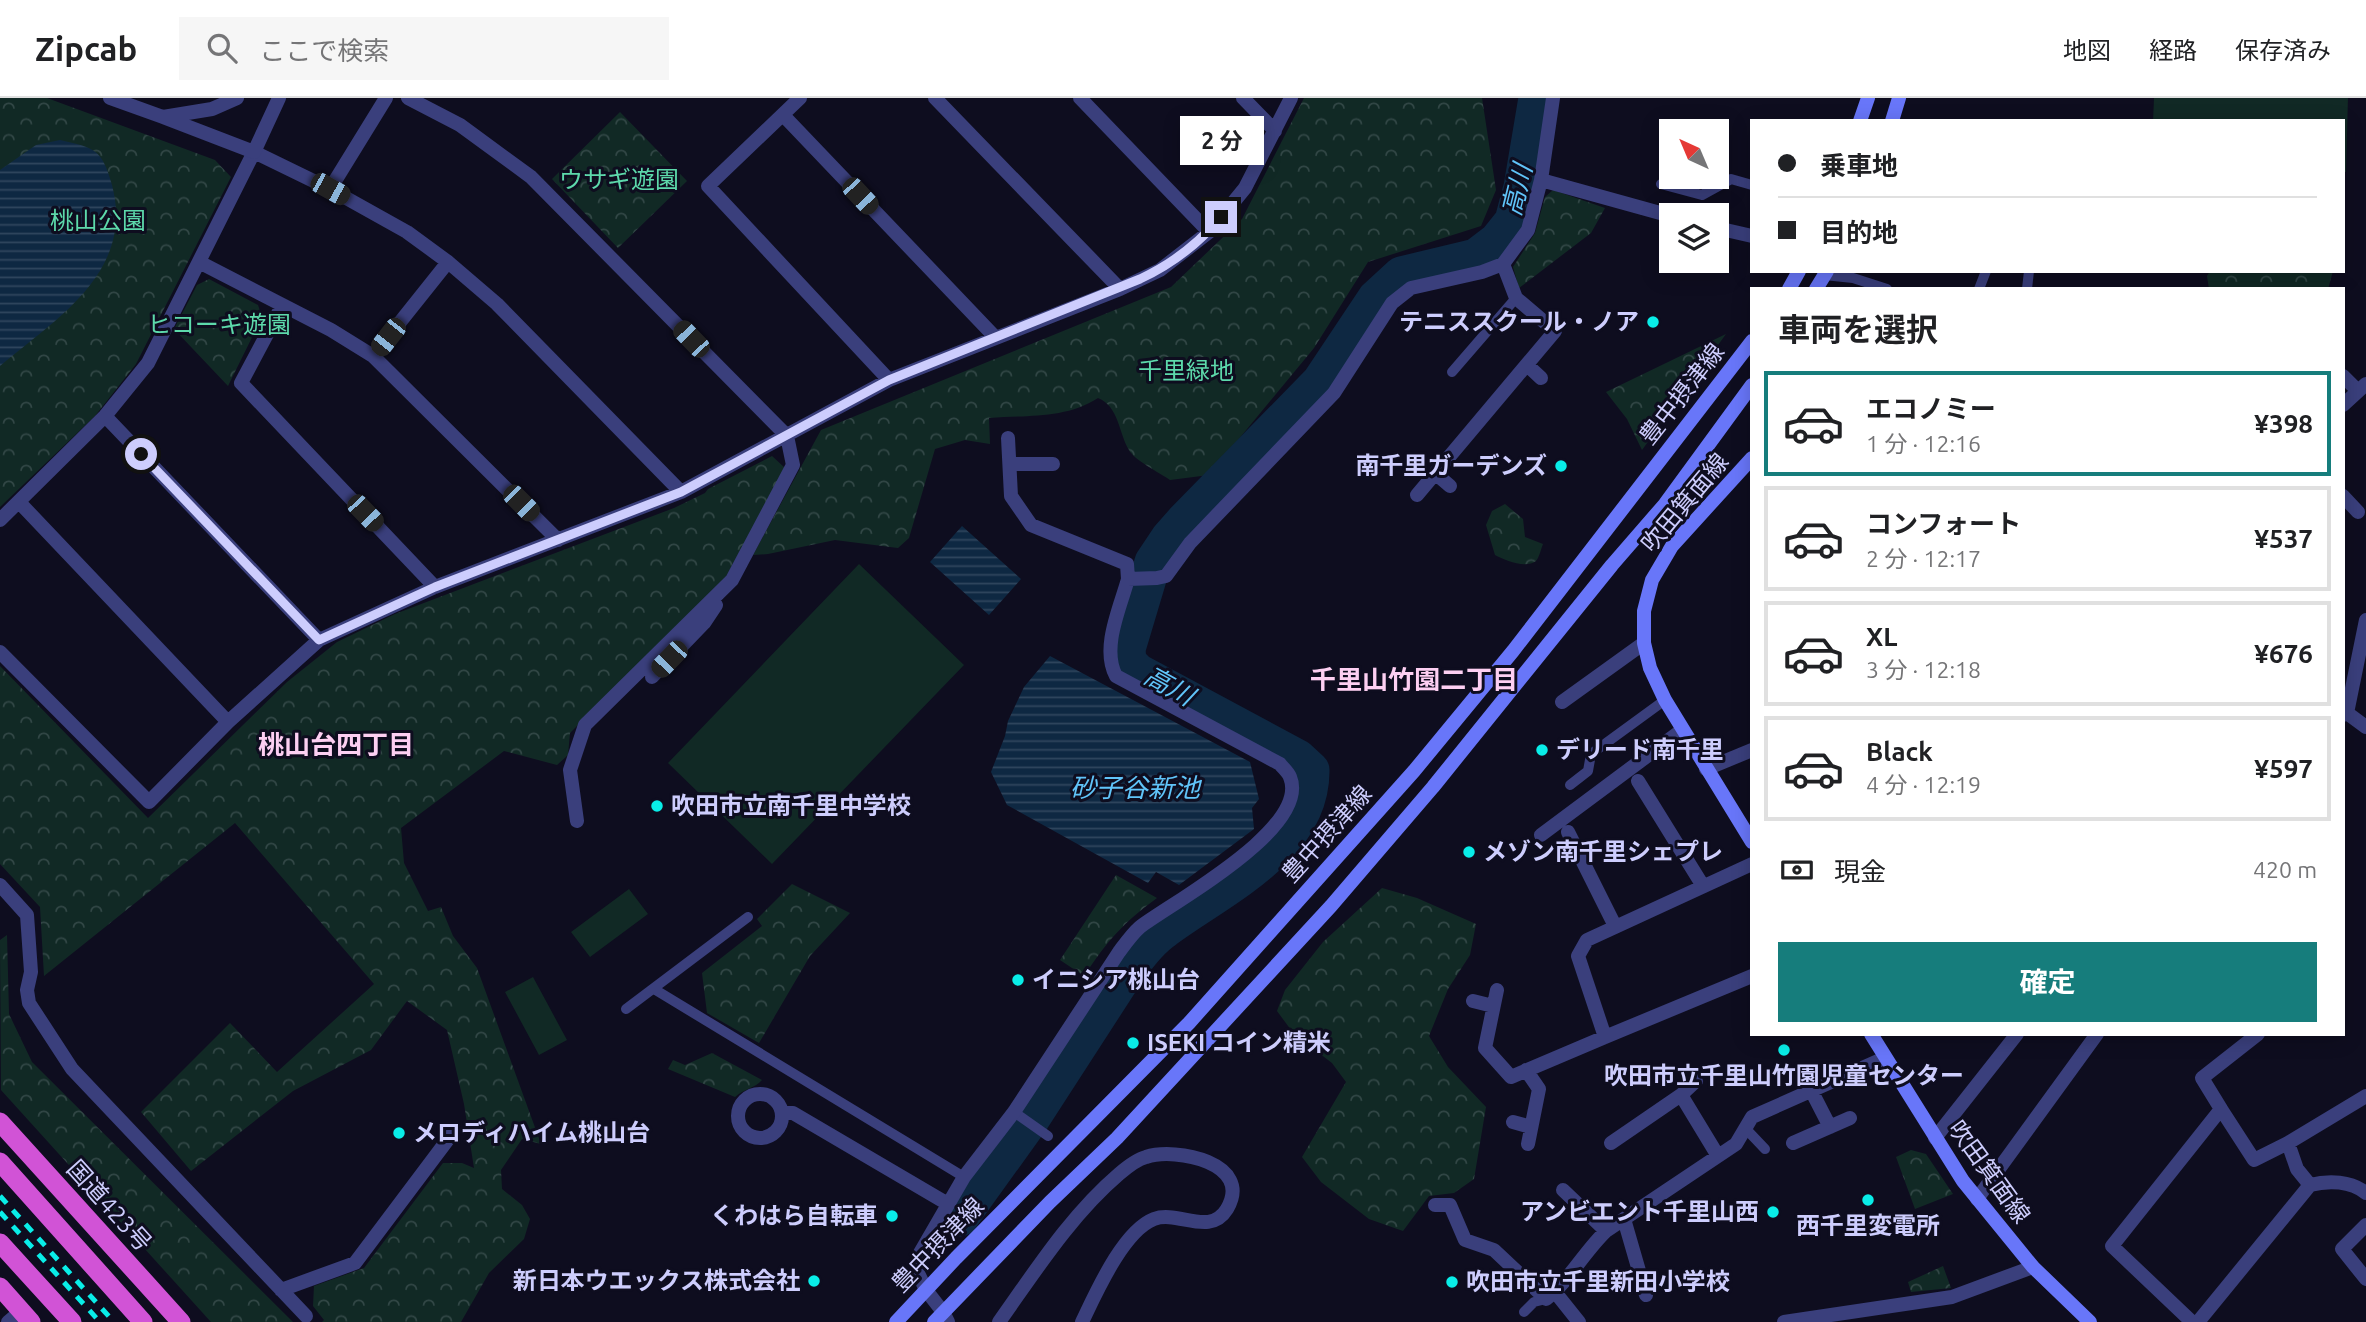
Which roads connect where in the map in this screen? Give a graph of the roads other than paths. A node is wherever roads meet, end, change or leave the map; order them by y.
1 (110, 98) edge
2 (237, 98) edge
3 (279, 98) edge
4 (386, 98) edge
5 (408, 98) edge
6 (800, 98) edge
7 (935, 98) edge
8 (1080, 98) edge
9 (1243, 98) edge
10 (1292, 98) edge
11 (1553, 98) edge
12 (1868, 98) edge
13 (1899, 98) edge
14 (783, 115) junction
15 (163, 117) junction
16 (1861, 119) edge
17 (1893, 119) edge
18 (1275, 131) junction
19 (254, 152) junction
20 (1541, 180) junction
21 (1729, 180) edge
22 (1750, 184) edge
23 (330, 189) junction
24 (1680, 189) edge
25 (1713, 189) edge
26 (1659, 213) edge
27 (1729, 231) edge
28 (1209, 232) junction
29 (1750, 236) edge
30 (199, 262) junction
31 (448, 262) junction
32 (1503, 264) junction
33 (1825, 277) edge
34 (1881, 287) edge
35 (1119, 289) junction
36 (1516, 298) junction
37 (282, 306) junction
38 (995, 337) junction
39 (1750, 344) edge
40 (373, 356) junction
41 (1527, 365) junction
42 (1452, 372) dead end
43 (2345, 377) edge
44 (1541, 378) dead end
45 (889, 380) junction
46 (1750, 388) edge
47 (2362, 388) edge
48 (2345, 403) edge
49 (105, 416) junction
50 (787, 436) junction
51 (1008, 438) dead end
52 (1750, 460) edge
53 (1010, 464) junction
54 (1053, 464) dead end
55 (1436, 474) junction
56 (1450, 486) dead end
57 (681, 492) junction
58 (1417, 495) dead end
59 (2345, 498) edge
60 (19, 502) junction
61 (2358, 512) dead end
62 (0, 520) edge
63 (558, 540) junction
64 (1131, 579) junction
65 (732, 580) junction
66 (435, 587) junction
67 (2366, 620) edge
68 (319, 640) junction
69 (1644, 643) junction
70 (0, 652) edge
71 (652, 677) dead end
72 (1665, 700) junction
73 (1562, 702) dead end
74 (2345, 714) edge
75 (228, 722) junction
76 (2366, 727) edge
77 (1682, 730) junction
78 (1750, 751) edge
79 (1706, 769) junction
80 (1638, 782) dead end
81 (1570, 785) dead end
82 (577, 821) dead end
83 (1568, 832) dead end
84 (1541, 835) dead end
85 (1750, 839) edge
86 (1750, 865) edge
87 (0, 885) edge
88 (1703, 886) junction
89 (748, 917) dead end
90 (1615, 926) junction
91 (1750, 976) edge
92 (654, 989) junction
93 (1497, 990) dead end
94 (1473, 1000) dead end
95 (1493, 1006) junction
96 (626, 1009) dead end
97 (2015, 1036) edge
98 (2096, 1036) edge
99 (2255, 1036) edge
100 (1605, 1037) junction
101 (1876, 1037) edge
102 (1885, 1058) junction
103 (1526, 1070) junction
104 (1696, 1081) dead end
105 (1811, 1090) junction
106 (1681, 1095) junction
107 (2366, 1096) edge
108 (2221, 1109) junction
109 (783, 1113) dead end
110 (1017, 1115) junction
111 (1850, 1118) dead end
112 (0, 1122) edge
113 (1513, 1122) dead end
114 (1531, 1127) junction
115 (1830, 1127) junction
116 (1746, 1129) junction
117 (452, 1135) dead end
118 (1048, 1136) dead end
119 (1935, 1138) junction
120 (1611, 1143) dead end
121 (1793, 1143) dead end
122 (2288, 1143) junction
123 (1528, 1144) dead end
124 (1765, 1149) dead end
125 (1718, 1156) junction
126 (0, 1162) edge
127 (964, 1177) junction
128 (2310, 1185) junction
129 (1563, 1190) dead end
130 (2366, 1194) edge
131 (1977, 1199) junction
132 (948, 1204) junction
133 (1435, 1205) dead end
134 (1624, 1219) junction
135 (2366, 1225) edge
136 (1606, 1231) junction
137 (0, 1243) edge
138 (2033, 1267) junction
139 (2366, 1279) edge
140 (0, 1287) edge
141 (281, 1290) junction
142 (926, 1290) junction
143 (1646, 1295) dead end
144 (1551, 1296) junction
145 (1524, 1312) dead end
146 (306, 1316) dead end
147 (20, 1318) edge
148 (942, 1319) edge
149 (72, 1322) edge
150 (143, 1322) edge
151 (181, 1322) edge
152 (896, 1322) edge
153 (999, 1322) edge
154 (1082, 1322) edge
155 (1578, 1322) edge
156 (1784, 1322) edge
157 (2090, 1322) edge
158 (2192, 1322) edge
159 (2198, 1322) edge

1 - 15 street
2 - 15 street
3 - 19 street
4 - 23 street
5 - 50 street
6 - 14 street
7 - 35 street
8 - 28 street
9 - 18 street
10 - 18 street
11 - 20 street
12 - 16 main road
13 - 17 main road
14 - 38 street
14 - 45 street
15 - 19 street
18 - 28 street
19 - 23 street
19 - 30 street
20 - 26 street
20 - 32 street
21 - 22 lane
23 - 31 street
24 - 25 lane
27 - 29 street
28 - 35 street
30 - 37 street
30 - 49 street
31 - 40 street
31 - 57 street
32 - 36 street
32 - 64 street
33 - 34 lane
35 - 38 street
36 - 41 street
36 - 42 lane
37 - 40 street
37 - 66 street
38 - 45 street
39 - 142 main road, 豊中摂津線
40 - 63 street
41 - 44 street
41 - 55 street
43 - 47 street
45 - 50 street
46 - 148 main road, 豊中摂津線
47 - 48 street
49 - 60 street
49 - 68 street
50 - 57 street
50 - 65 street
51 - 53 street
52 - 69 main road, 吹田箕面線
53 - 54 street
53 - 64 street
55 - 56 street
55 - 58 street
57 - 63 street
59 - 61 street
60 - 62 street
60 - 75 street
63 - 66 street
64 - 110 street
65 - 71 street
65 - 82 street
66 - 68 street
67 - 74 street
68 - 75 street
69 - 72 main road, 吹田箕面線
69 - 73 street
70 - 75 street
72 - 77 main road, 吹田箕面線
72 - 81 lane
74 - 76 street
77 - 79 main road, 吹田箕面線
77 - 84 street
78 - 79 street
79 - 85 main road, 吹田箕面線
80 - 88 street
83 - 90 street
86 - 88 street
87 - 141 street
88 - 90 street
89 - 92 lane
90 - 100 street
91 - 100 street
92 - 96 lane
92 - 127 lane
93 - 95 street
94 - 95 street
95 - 103 street
97 - 119 street
98 - 131 street
99 - 108 street
100 - 103 street
101 - 102 main road, 吹田箕面線
102 - 105 street
102 - 119 main road, 吹田箕面線
103 - 114 street
104 - 106 street
105 - 115 street
105 - 116 street
106 - 120 street
106 - 125 street
107 - 122 street
108 - 122 street
108 - 158 street
109 - 132 street
110 - 118 lane
110 - 127 street
111 - 115 street
112 - 151 highway, 国道423号
113 - 114 street
114 - 123 street
115 - 121 street
116 - 124 lane
116 - 125 street
117 - 141 street
119 - 131 main road, 吹田箕面線
122 - 128 street
125 - 134 street
126 - 150 highway
127 - 132 street
128 - 130 street
128 - 159 street
129 - 136 street
131 - 138 main road, 吹田箕面線
132 - 142 street
133 - 144 street
134 - 136 street
134 - 143 street
135 - 139 street
136 - 144 street
137 - 149 highway
138 - 156 street
138 - 157 main road, 吹田箕面線
140 - 147 highway
141 - 146 street
142 - 148 street
142 - 152 main road, 豊中摂津線
144 - 145 lane
144 - 155 street
153 - 154 street

